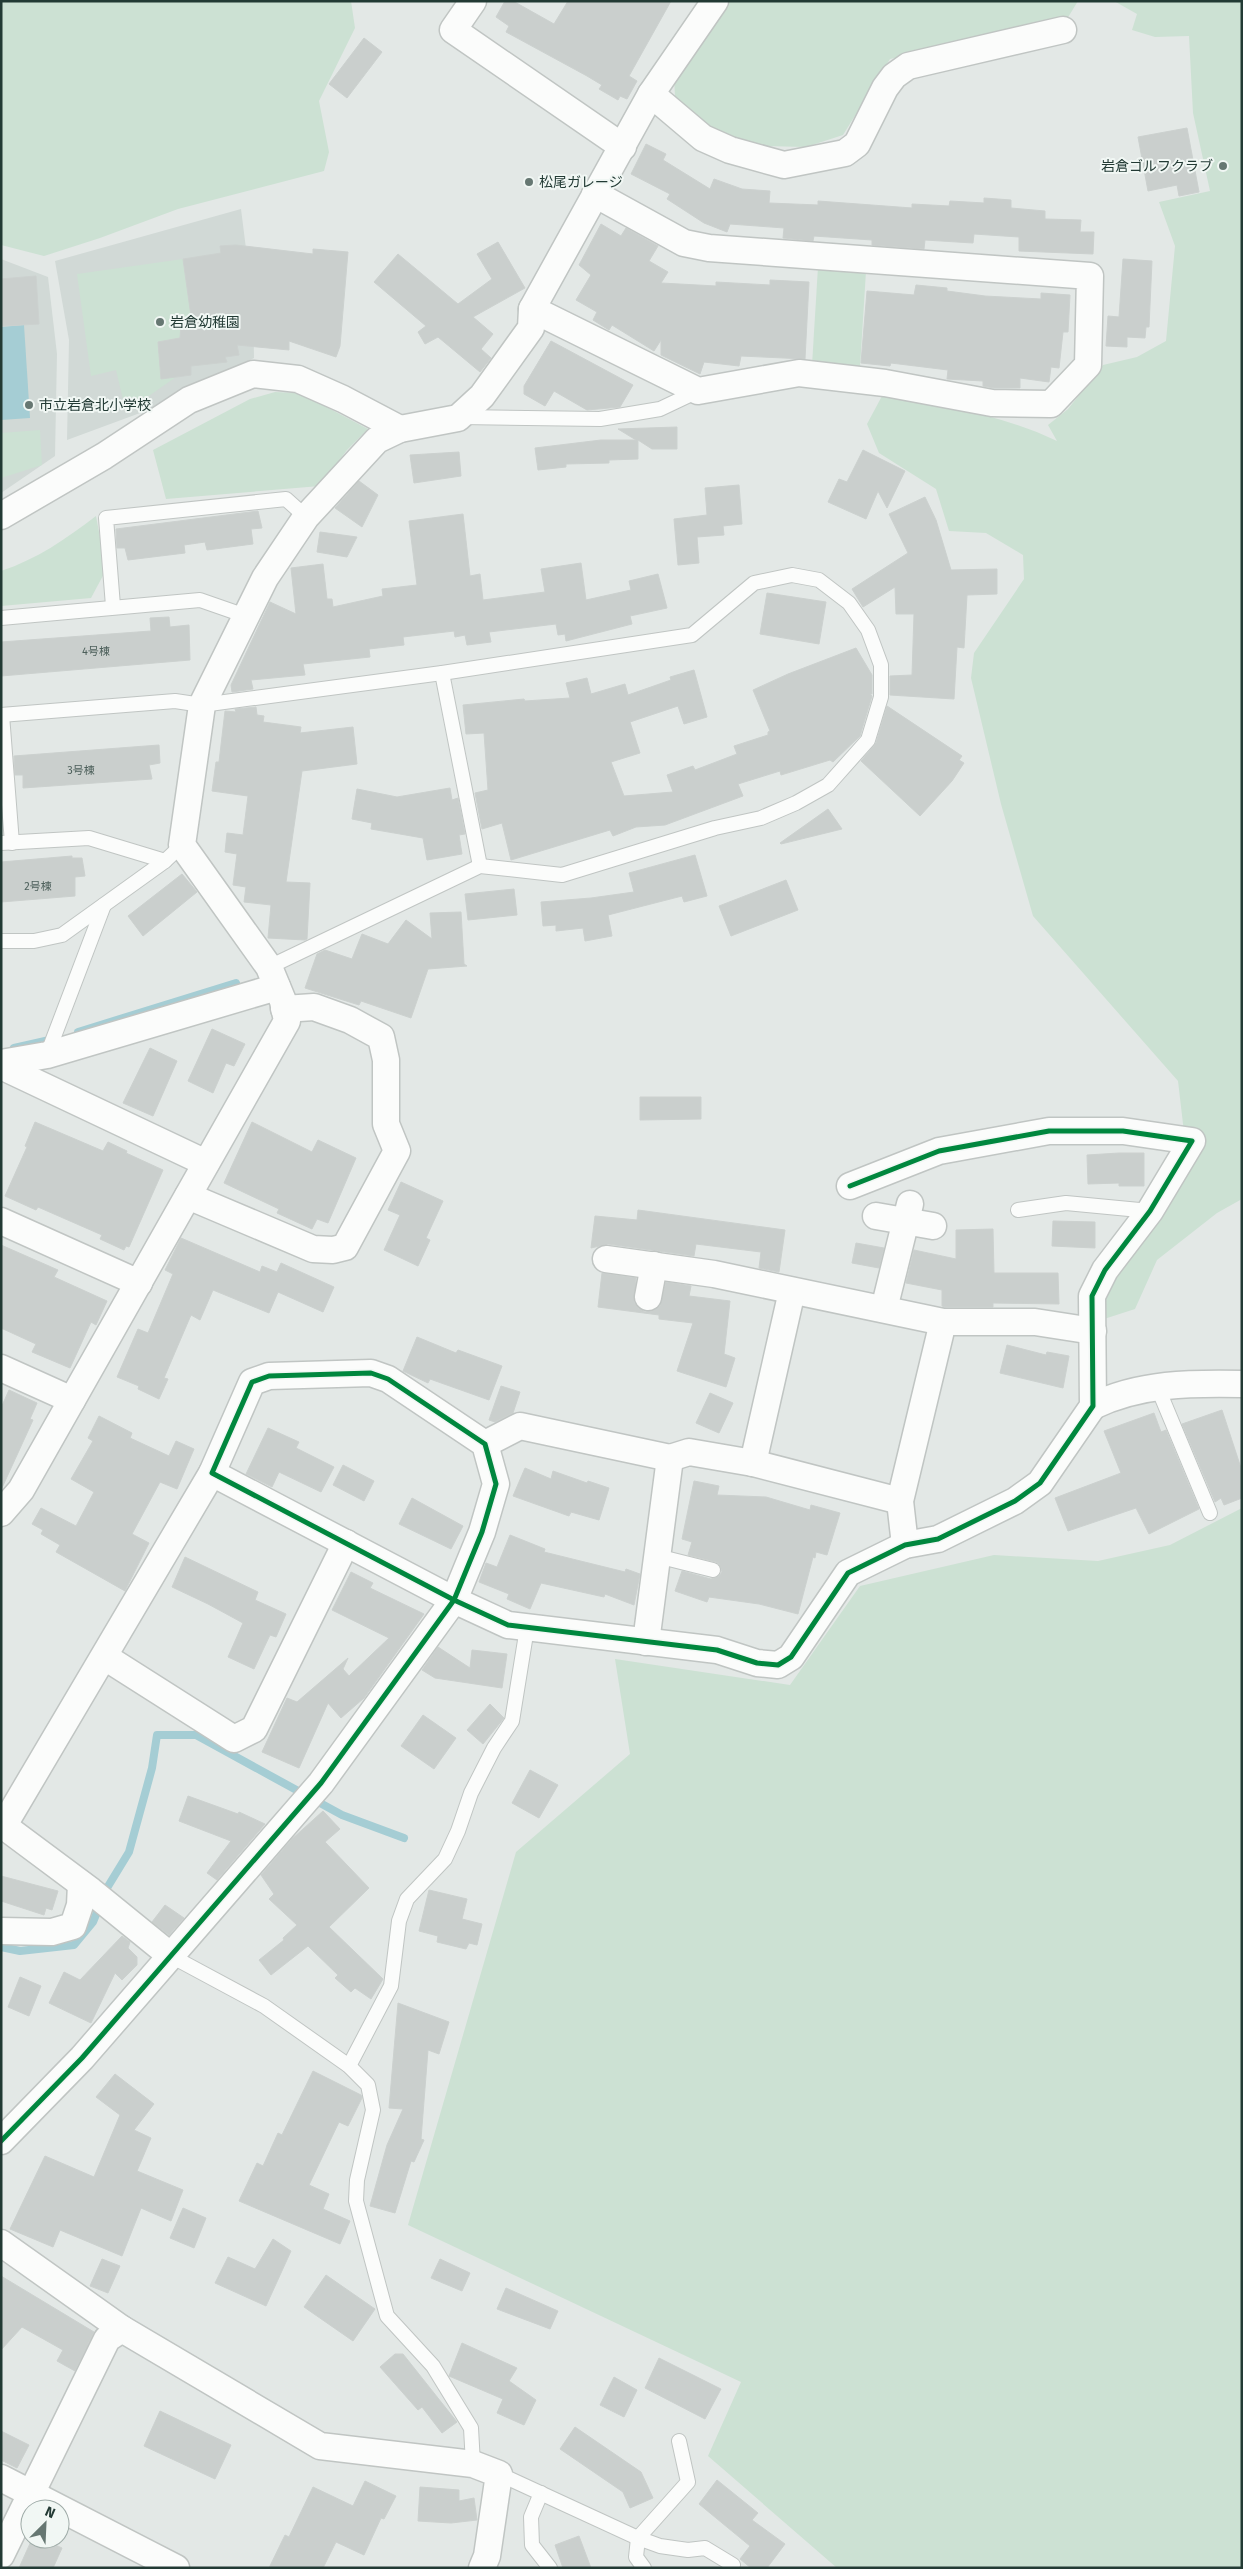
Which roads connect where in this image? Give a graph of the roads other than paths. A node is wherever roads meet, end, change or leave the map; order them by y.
1 (473, 1) edge
2 (715, 1) edge
3 (1063, 30) dead end
4 (651, 94) junction
5 (623, 147) junction
6 (595, 194) junction
7 (532, 309) junction
8 (698, 391) junction
9 (458, 418) junction
10 (400, 429) junction
11 (1, 516) edge
12 (306, 517) junction
13 (113, 606) junction
14 (246, 616) junction
15 (1, 618) edge
16 (442, 673) junction
17 (202, 704) junction
18 (2, 715) edge
19 (7, 843) edge
20 (173, 853) junction
21 (480, 866) junction
22 (104, 905) junction
23 (1, 942) edge
24 (277, 987) junction
25 (50, 1045) junction
26 (1, 1064) edge
27 (206, 1163) junction
28 (850, 1186) dead end
29 (188, 1196) junction
30 (1018, 1210) dead end
31 (1150, 1211) junction
32 (907, 1213) junction
33 (876, 1216) dead end
34 (1, 1221) edge
35 (933, 1226) dead end
36 (606, 1259) dead end
37 (654, 1265) junction
38 (138, 1283) junction
39 (792, 1291) junction
40 (648, 1297) dead end
41 (884, 1309) junction
42 (943, 1322) junction
43 (1093, 1331) junction
44 (1, 1368) edge
45 (1242, 1384) edge
46 (1157, 1386) junction
47 (72, 1400) junction
48 (1093, 1406) junction
49 (485, 1444) junction
50 (670, 1458) junction
51 (753, 1463) junction
52 (212, 1474) junction
53 (900, 1501) junction
54 (1, 1513) edge
55 (1210, 1513) dead end
56 (346, 1543) junction
57 (905, 1546) junction
58 (657, 1556) junction
59 (713, 1570) dead end
60 (454, 1600) junction
61 (527, 1628) junction
62 (646, 1642) junction
63 (105, 1657) junction
64 (3, 1824) edge
65 (81, 1884) junction
66 (1, 1931) edge
67 (171, 1956) junction
68 (348, 2066) junction
69 (1, 2141) edge
70 (1, 2243) edge
71 (122, 2329) junction
72 (679, 2441) dead end
73 (473, 2464) junction
74 (499, 2474) junction
75 (1, 2478) edge
76 (542, 2493) junction
77 (31, 2494) junction
78 (638, 2538) junction
79 (1, 2555) edge
80 (733, 2565) dead end
81 (176, 2568) edge
82 (482, 2568) edge
83 (550, 2568) edge
84 (644, 2568) edge

1 - 5 street
2 - 4 street
3 - 4 street
4 - 5 street
5 - 6 street
6 - 7 street
6 - 8 street
7 - 8 street
7 - 9 street
8 - 9 lane
9 - 10 street
10 - 11 street
10 - 12 street
12 - 13 lane
12 - 14 street
13 - 14 lane
13 - 15 lane
14 - 17 street
16 - 17 lane
16 - 21 lane
16 - 21 lane
17 - 18 lane
17 - 20 street
18 - 19 lane
19 - 20 lane
20 - 22 lane
20 - 24 street
21 - 24 lane
22 - 23 lane
22 - 25 lane
24 - 25 street
24 - 27 street
24 - 29 street
25 - 26 street
26 - 27 street
27 - 29 street
28 - 31 street
29 - 38 street
30 - 31 lane
31 - 43 street
32 - 33 street
32 - 35 street
32 - 41 street
34 - 38 street
36 - 37 street
37 - 39 street
37 - 40 street
38 - 47 street
39 - 41 street
39 - 51 street
41 - 42 street
42 - 43 street
42 - 53 street
43 - 48 street
44 - 47 street
45 - 46 street
46 - 48 street
46 - 55 lane
47 - 54 street
48 - 57 street
49 - 50 street
49 - 52 street
49 - 60 street
50 - 51 street
50 - 58 street
51 - 53 street
52 - 56 street
52 - 63 street
53 - 57 street
56 - 60 street
56 - 63 street
57 - 62 street
58 - 59 lane
58 - 62 street
60 - 61 street
60 - 67 street
61 - 62 street
61 - 68 lane
63 - 64 street
64 - 65 street
65 - 66 street
65 - 67 street
67 - 68 lane
67 - 69 street
68 - 73 lane
70 - 71 street
71 - 73 street
71 - 77 street
72 - 78 lane
73 - 74 street
74 - 76 lane
74 - 82 street
75 - 77 street
76 - 78 lane
76 - 83 lane
77 - 79 street
77 - 81 street
78 - 80 lane
78 - 84 lane

